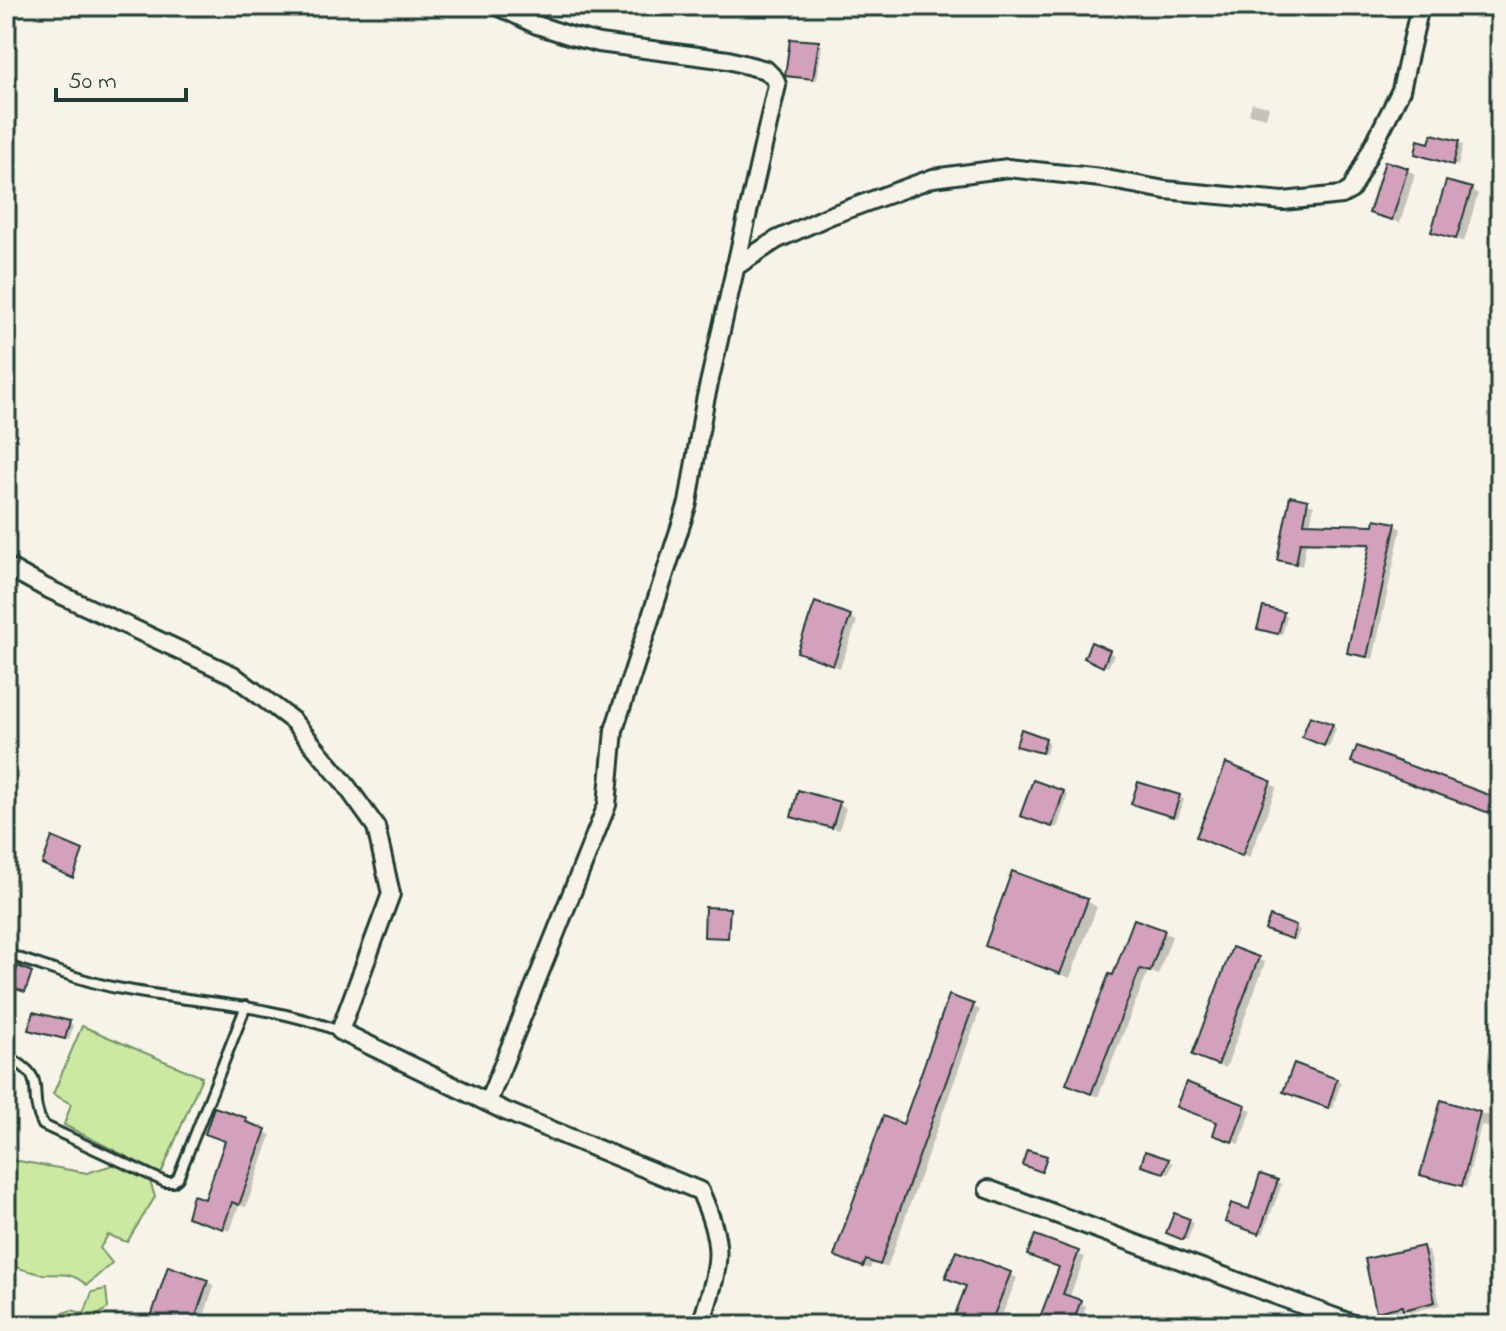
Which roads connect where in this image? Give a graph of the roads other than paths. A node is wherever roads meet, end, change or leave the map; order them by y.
1 (498, 6) edge
2 (1420, 6) edge
3 (735, 267) junction
4 (6, 566) edge
5 (6, 954) edge
6 (246, 1006) junction
7 (340, 1031) junction
8 (6, 1056) edge
9 (488, 1102) junction
10 (988, 1189) dead end
11 (701, 1325) edge
12 (1356, 1325) edge

1 - 3 street
2 - 3 street
3 - 9 street
4 - 7 street
5 - 6 lane
6 - 7 lane
6 - 8 lane
7 - 9 street
9 - 11 street
10 - 12 street

